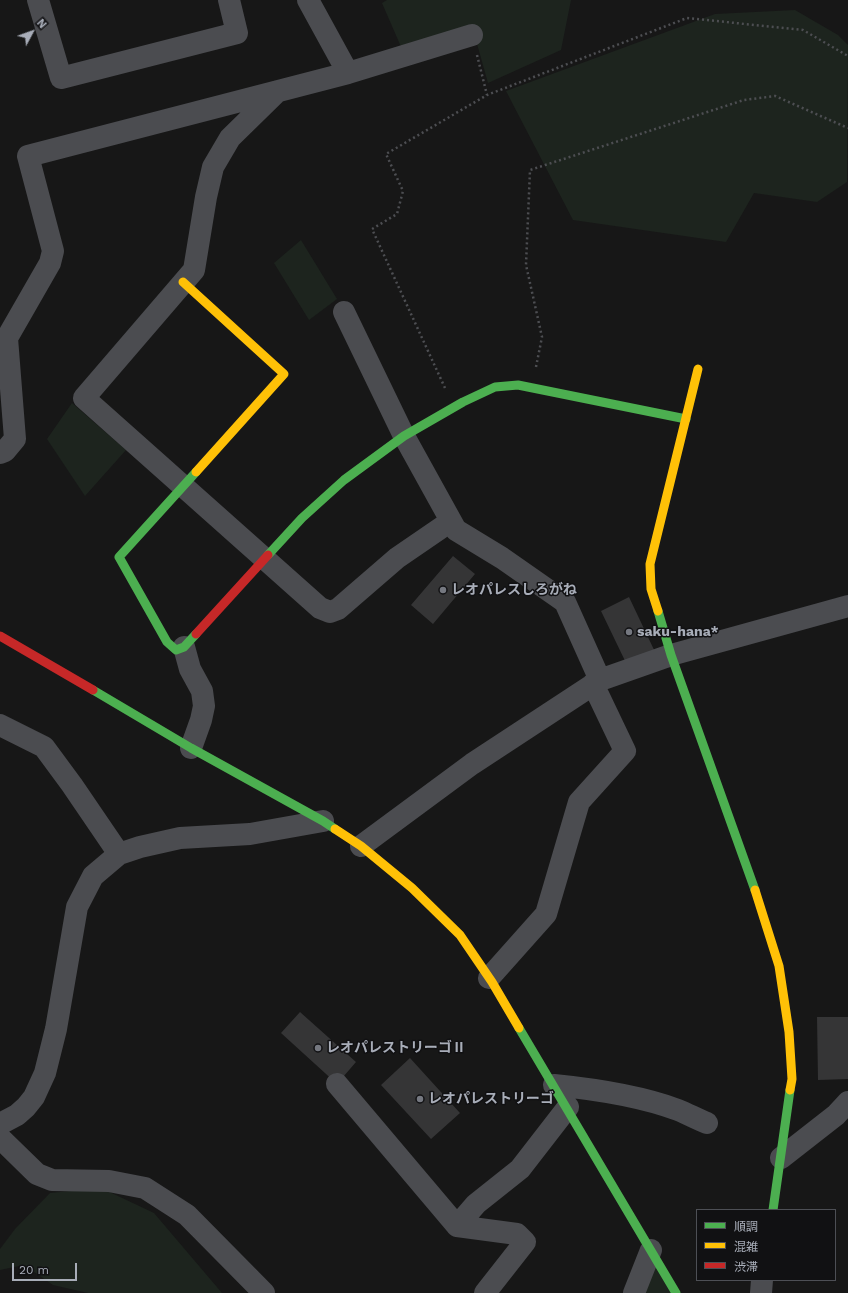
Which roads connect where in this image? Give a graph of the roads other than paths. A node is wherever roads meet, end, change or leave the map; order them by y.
1 (38, 0) edge
2 (230, 0) edge
3 (308, 0) edge
4 (472, 35) road end
5 (348, 73) junction
6 (278, 92) junction
7 (184, 282) junction
8 (344, 312) dead end
9 (698, 369) dead end
10 (686, 419) junction
11 (404, 436) junction
12 (0, 453) edge
13 (183, 486) junction
14 (451, 521) junction
15 (265, 559) junction
16 (848, 606) edge
17 (0, 636) edge
18 (184, 648) junction
19 (671, 655) junction
20 (596, 682) junction
21 (0, 725) edge
22 (190, 748) junction
23 (323, 821) junction
24 (362, 846) junction
25 (119, 854) junction
26 (489, 978) junction
27 (337, 1084) dead end
28 (554, 1085) junction
29 (848, 1102) edge
30 (568, 1107) junction
31 (706, 1123) dead end
32 (0, 1124) edge
33 (0, 1138) edge
34 (781, 1158) junction
35 (773, 1209) edge
36 (457, 1226) junction
37 (651, 1250) junction
38 (762, 1281) edge
39 (264, 1293) edge
40 (485, 1293) edge
41 (634, 1293) edge
42 (676, 1293) edge
43 (761, 1293) edge

1 - 2 street
3 - 5 street
4 - 5 street
5 - 6 street
6 - 7 street
6 - 12 street
7 - 13 street
7 - 13 street
8 - 11 street
9 - 10 street
10 - 11 street
10 - 19 street
11 - 14 street
11 - 15 street
13 - 15 street
13 - 18 street
14 - 15 street
14 - 20 street
15 - 18 street
16 - 19 street
17 - 22 street
18 - 22 street
19 - 20 street
19 - 34 street
20 - 24 street
20 - 26 street
21 - 25 street
22 - 23 street
23 - 24 street
23 - 25 street
24 - 26 street
25 - 32 street
26 - 28 street
27 - 36 street
28 - 30 street
28 - 31 street
29 - 34 street
30 - 36 street
30 - 37 street
33 - 39 street
34 - 35 street
36 - 40 street
37 - 41 street
37 - 42 street
38 - 43 street

